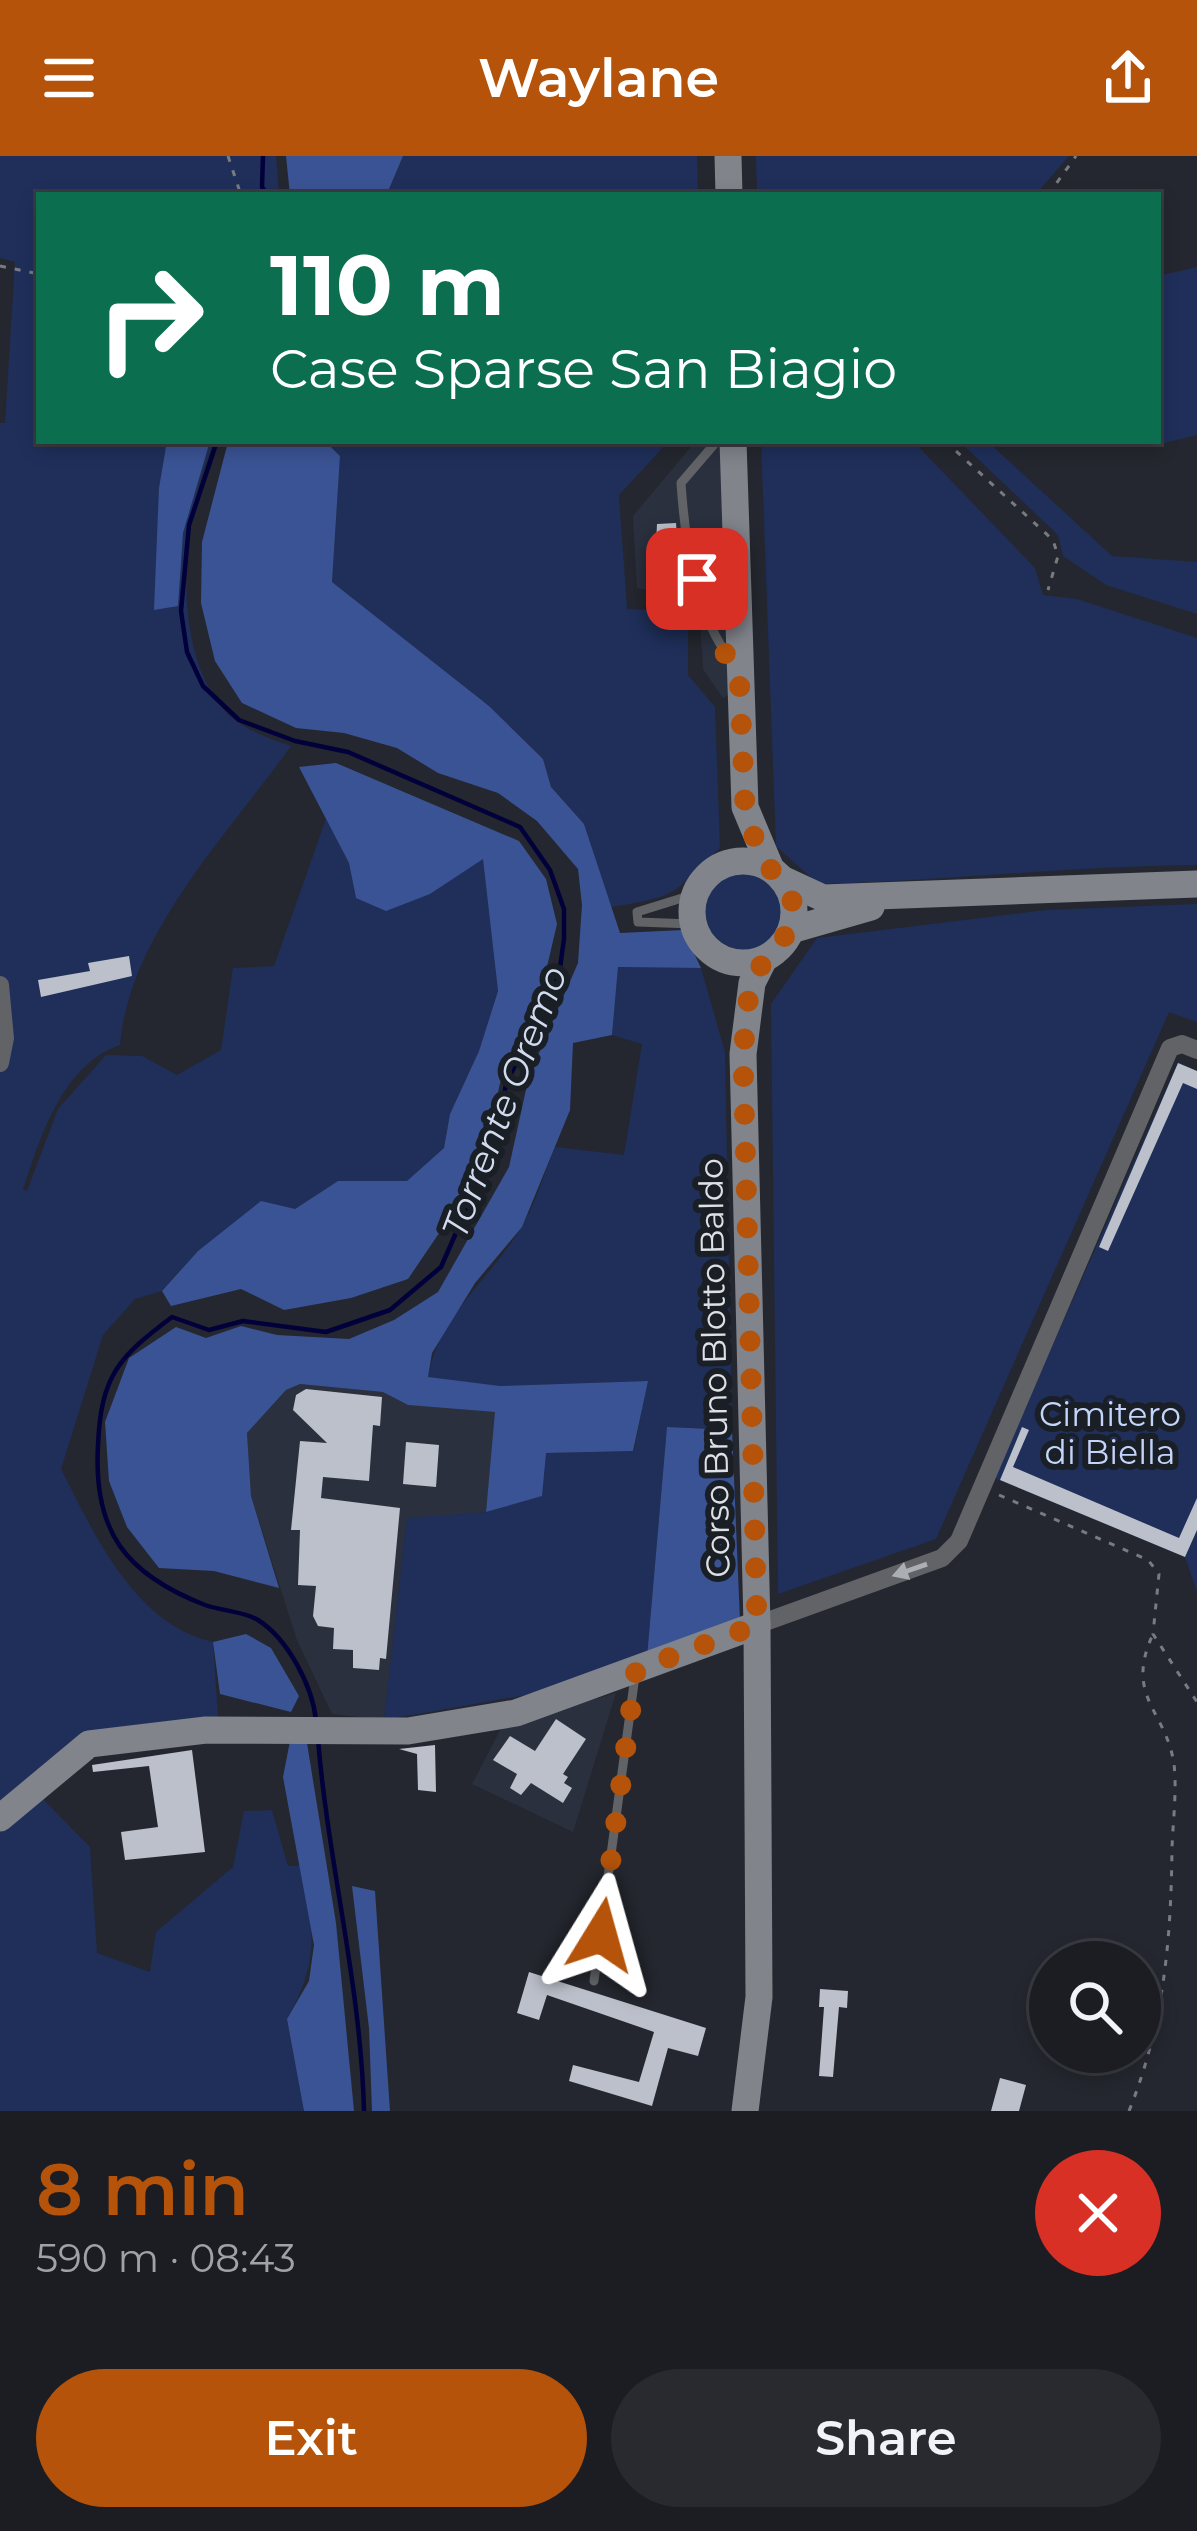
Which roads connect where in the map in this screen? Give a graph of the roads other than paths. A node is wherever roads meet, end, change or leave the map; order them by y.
1 (728, 156) edge
2 (729, 192) edge
3 (714, 444) edge
4 (733, 444) edge
5 (739, 671) junction
6 (745, 807) junction
7 (726, 863) junction
8 (777, 874) junction
9 (1197, 884) edge
10 (694, 894) junction
11 (904, 896) junction
12 (692, 924) junction
13 (791, 930) junction
14 (722, 959) junction
15 (764, 959) junction
16 (0, 986) edge
17 (1197, 1051) edge
18 (743, 1054) junction
19 (0, 1063) edge
20 (757, 1625) junction
21 (636, 1670) junction
22 (0, 1819) edge
23 (594, 1981) dead end
24 (745, 2111) edge

1 - 2 main road
3 - 5 lane
4 - 5 main road
5 - 6 main road
6 - 7 main road
6 - 8 main road
7 - 8 main road
7 - 10 main road
8 - 11 main road
8 - 13 main road
9 - 11 main road
10 - 12 main road
10 - 12 lane
11 - 13 main road
12 - 14 main road
13 - 15 main road
14 - 15 main road
14 - 18 main road, Corso Bruno Blotto Baldo
15 - 18 main road, Corso Bruno Blotto Baldo
16 - 19 street
17 -> 20 street
18 - 20 main road, Corso Bruno Blotto Baldo
20 - 21 main road
20 - 24 main road, Corso Bruno Blotto Baldo
21 - 22 main road
21 - 23 lane

